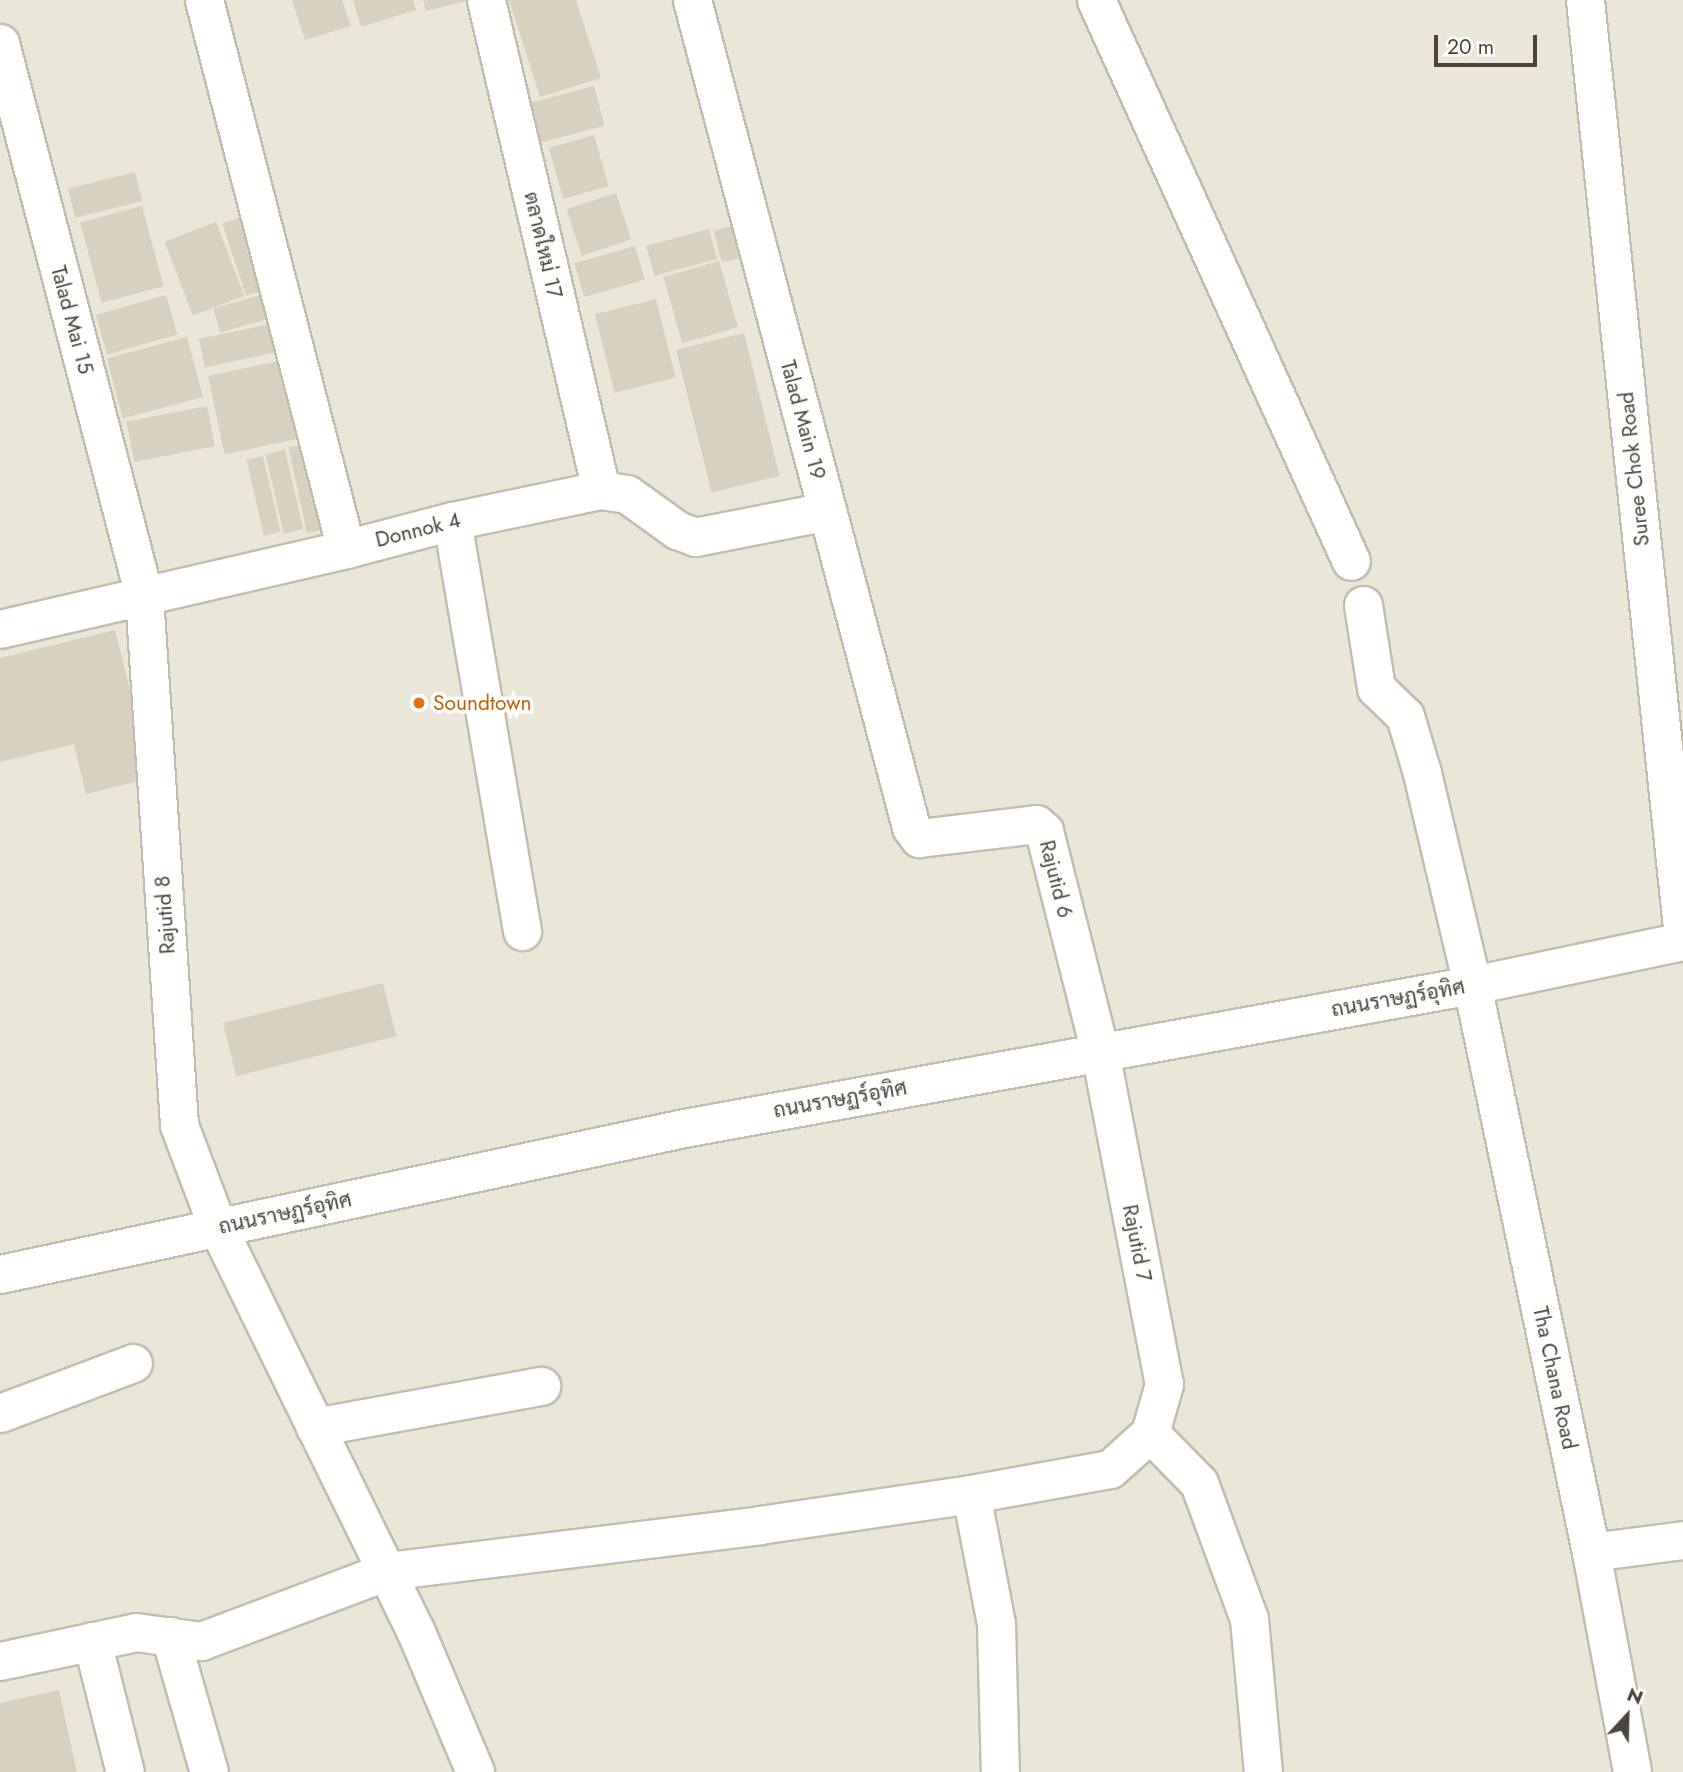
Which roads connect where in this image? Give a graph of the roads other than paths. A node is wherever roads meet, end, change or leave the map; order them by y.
1 (204, 0) edge
2 (486, 0) edge
3 (692, 0) edge
4 (1096, 0) edge
5 (1585, 0) edge
6 (0, 43) edge
7 (601, 490) junction
8 (827, 511) junction
9 (452, 521) junction
10 (346, 549) junction
11 (1351, 561) dead end
12 (144, 596) junction
13 (1363, 604) dead end
14 (0, 629) edge
15 (919, 838) joint
16 (522, 931) dead end
17 (1683, 939) edge
18 (1472, 985) junction
19 (1100, 1052) junction
20 (218, 1228) junction
21 (0, 1274) edge
22 (133, 1363) dead end
23 (541, 1386) dead end
24 (0, 1413) edge
25 (315, 1427) junction
26 (1150, 1433) junction
27 (971, 1494) junction
28 (1683, 1540) edge
29 (1591, 1552) junction
30 (387, 1572) junction
31 (170, 1636) junction
32 (92, 1641) junction
33 (0, 1661) edge
34 (125, 1772) edge
35 (209, 1772) edge
36 (475, 1772) edge
37 (1000, 1772) edge
38 (1263, 1772) edge
39 (1632, 1772) edge

1 - 10 street
2 - 7 street, ตลาดใหม่ 17
3 - 8 street, Talad Main 19
4 - 11 street
5 - 17 street, Suree Chok Road
6 - 12 street, Talad Mai 15
7 - 8 street, Donnok 4
7 - 9 street, Donnok 4
8 - 15 street, Talad Main 19
9 - 10 street, Donnok 4
9 - 16 street
10 - 12 street, Donnok 4
12 - 14 street, Donnok 4
12 - 20 street, Rajutid 8
13 - 18 street, Tha Chana Road
15 - 19 street, Rajutid 6
17 - 18 street, ถนนราษฏร์อุทิศ
18 - 19 street, ถนนราษฏร์อุทิศ
18 - 29 street, Tha Chana Road
19 - 20 street, ถนนราษฏร์อุทิศ
19 - 26 street, Rajutid 7
20 - 21 street, ถนนราษฏร์อุทิศ
20 - 25 street, Rajutid 8
22 - 24 street
23 - 25 street
25 - 30 street, Rajutid 8
26 - 27 street
26 - 38 street
27 - 30 street
27 - 37 street
28 - 29 street
29 - 39 street, Tha Chana Road
30 - 31 street
30 - 36 street, Rajutid 8
31 - 32 street
31 - 35 street
32 - 33 street
32 - 34 street

